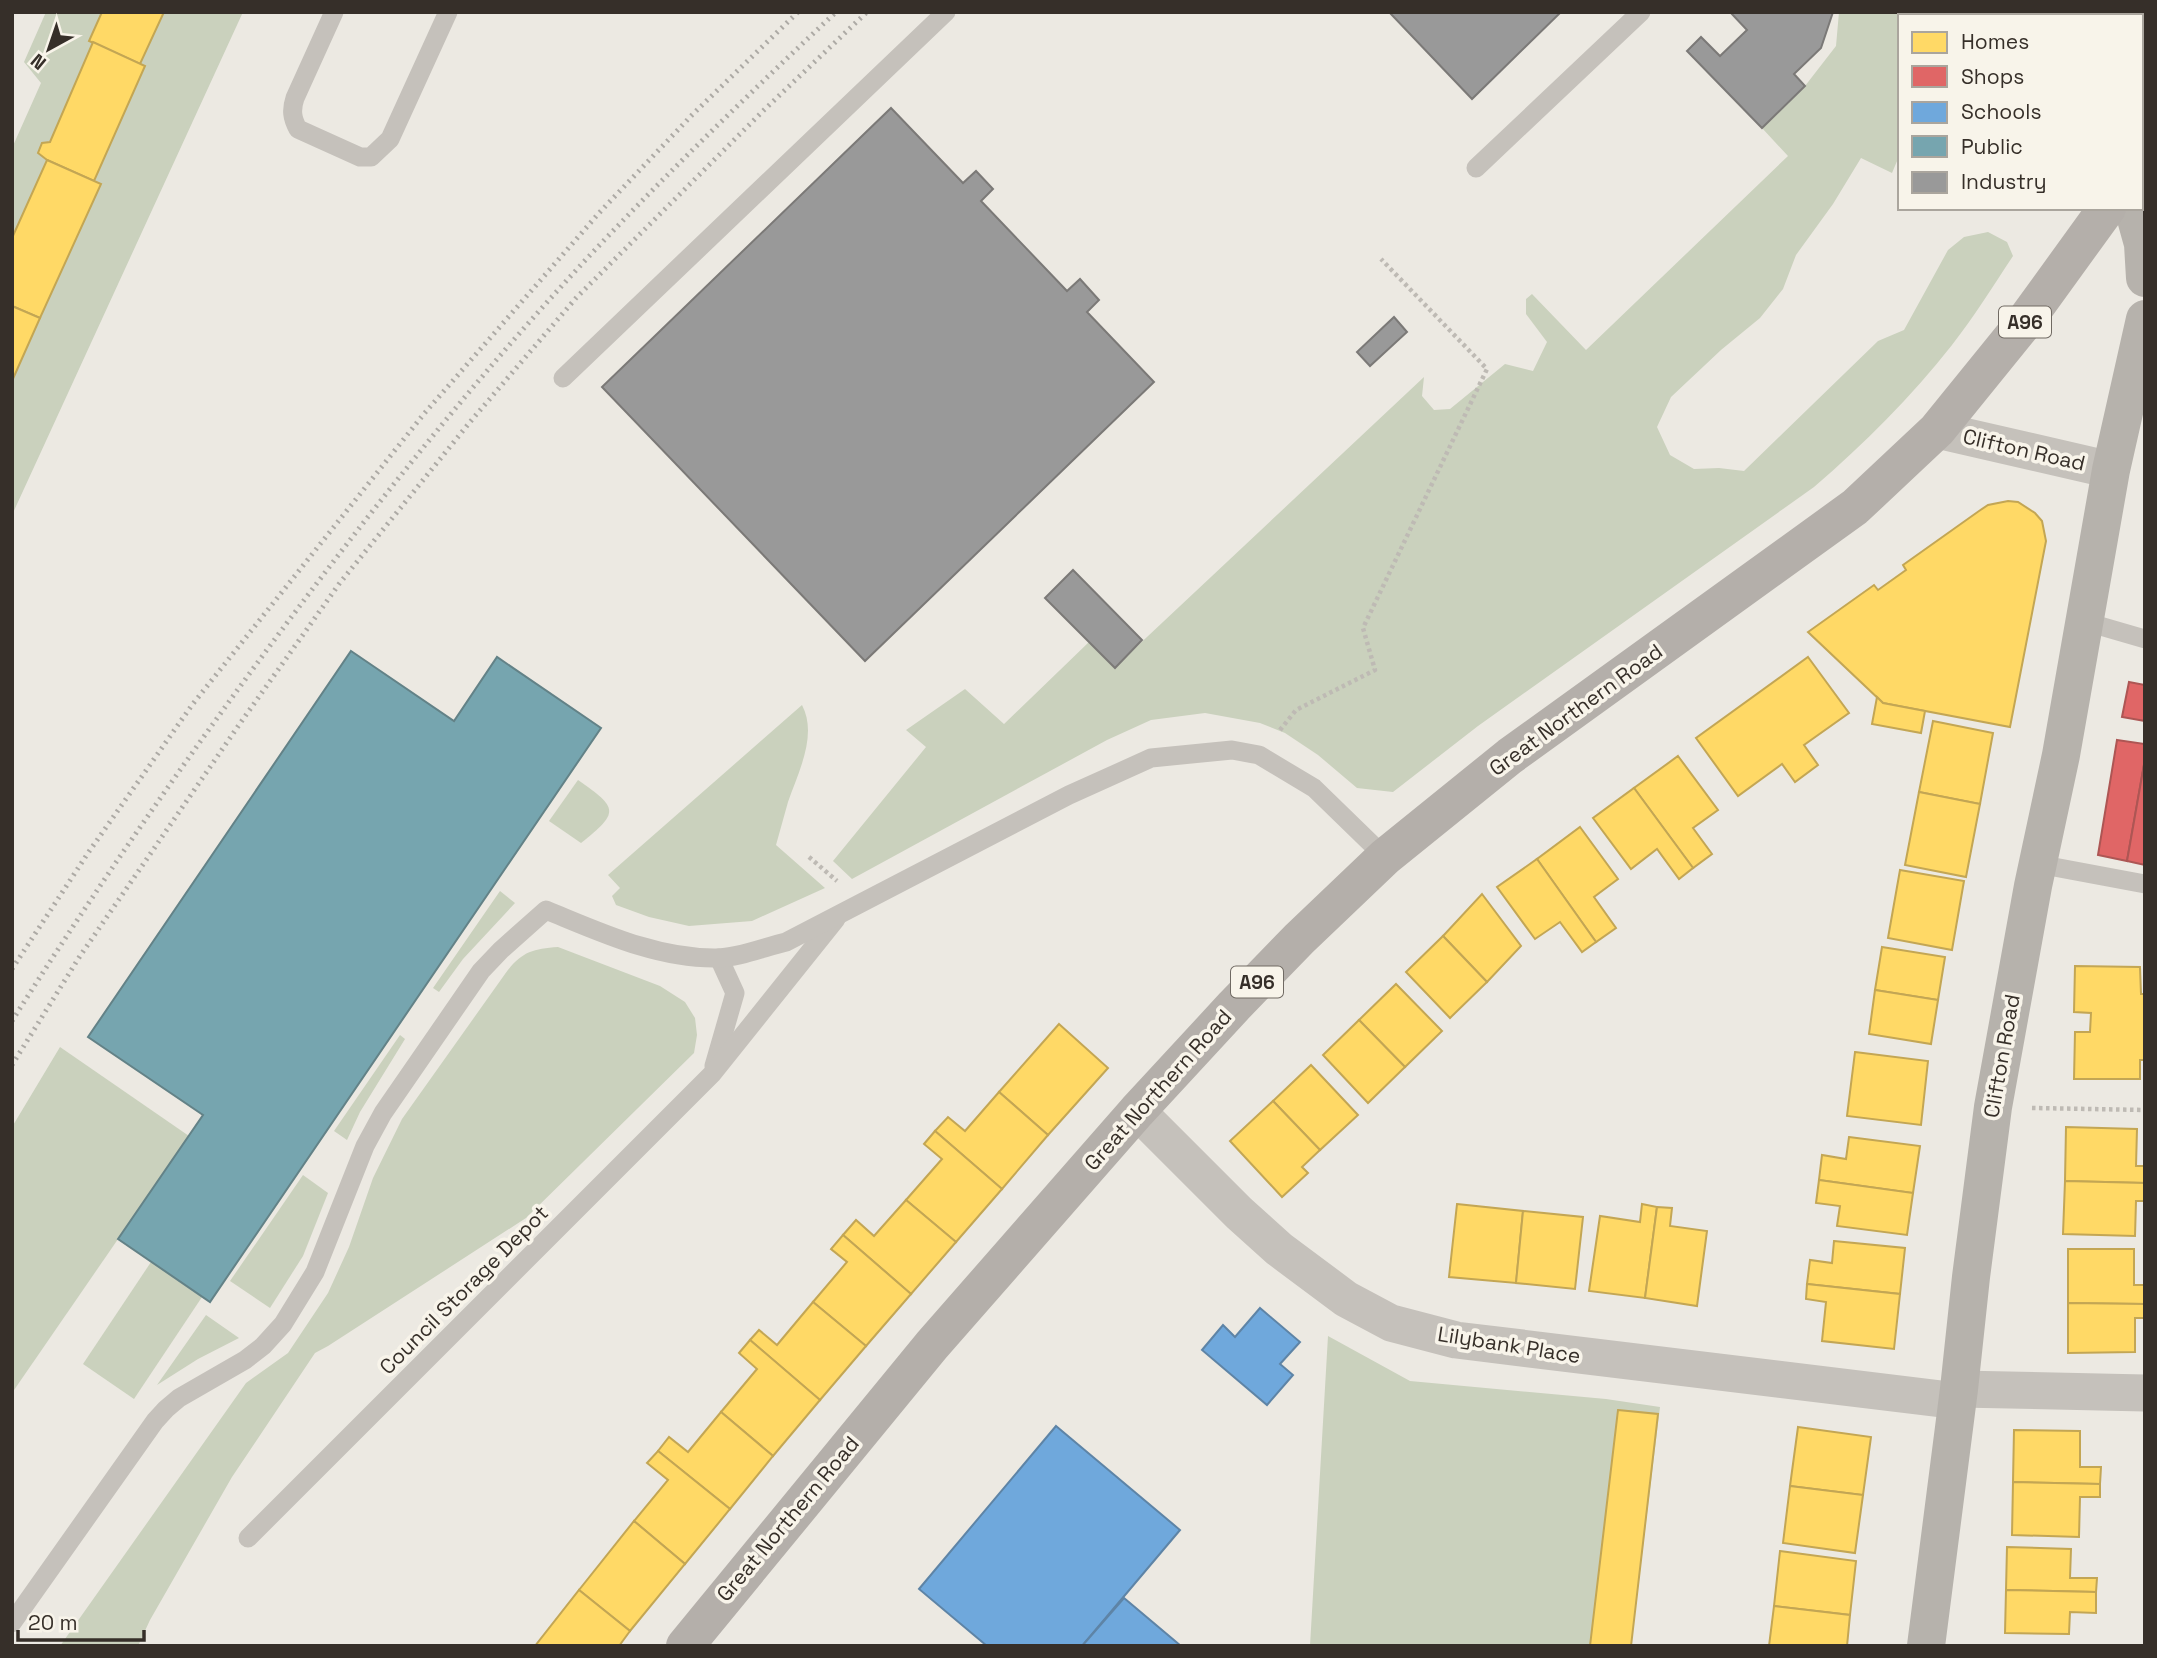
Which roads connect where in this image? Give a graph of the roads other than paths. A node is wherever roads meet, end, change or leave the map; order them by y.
1 (334, 12) edge
2 (448, 12) edge
3 (946, 12) edge
4 (1641, 12) edge
5 (1476, 168) dead end
6 (2106, 210) edge
7 (2134, 210) edge
8 (2145, 278) edge
9 (2143, 338) edge
10 (563, 378) dead end
11 (1937, 430) junction
12 (2111, 470) junction
13 (2083, 621) junction
14 (2145, 639) edge
15 (1385, 857) junction
16 (2038, 864) junction
17 (2145, 884) edge
18 (841, 913) junction
19 (719, 958) junction
20 (712, 1074) junction
21 (1137, 1111) junction
22 (2145, 1393) edge
23 (1959, 1395) junction
24 (248, 1538) dead end
25 (12, 1623) edge
26 (685, 1646) edge
27 (1926, 1646) edge

1 - 2 lane
3 - 10 lane
4 - 5 lane
6 - 11 main road, A96
7 - 8 street
9 - 12 street, Clifton Road
11 - 12 street, Clifton Road
11 - 15 main road, Great Northern Road / A96
12 - 13 street, Clifton Road
13 - 14 lane
13 - 16 street, Clifton Road
15 - 18 lane
15 - 21 main road, Great Northern Road / A96
16 - 17 lane
16 - 23 street, Clifton Road
18 - 19 lane
18 - 20 lane, Council Storage Depot
19 - 20 lane
19 - 25 lane
20 - 24 lane, Council Storage Depot
21 - 23 street, Lilybank Place
21 - 26 main road, Great Northern Road / A96
22 - 23 street, Lilybank Place
23 - 27 street, Clifton Road

